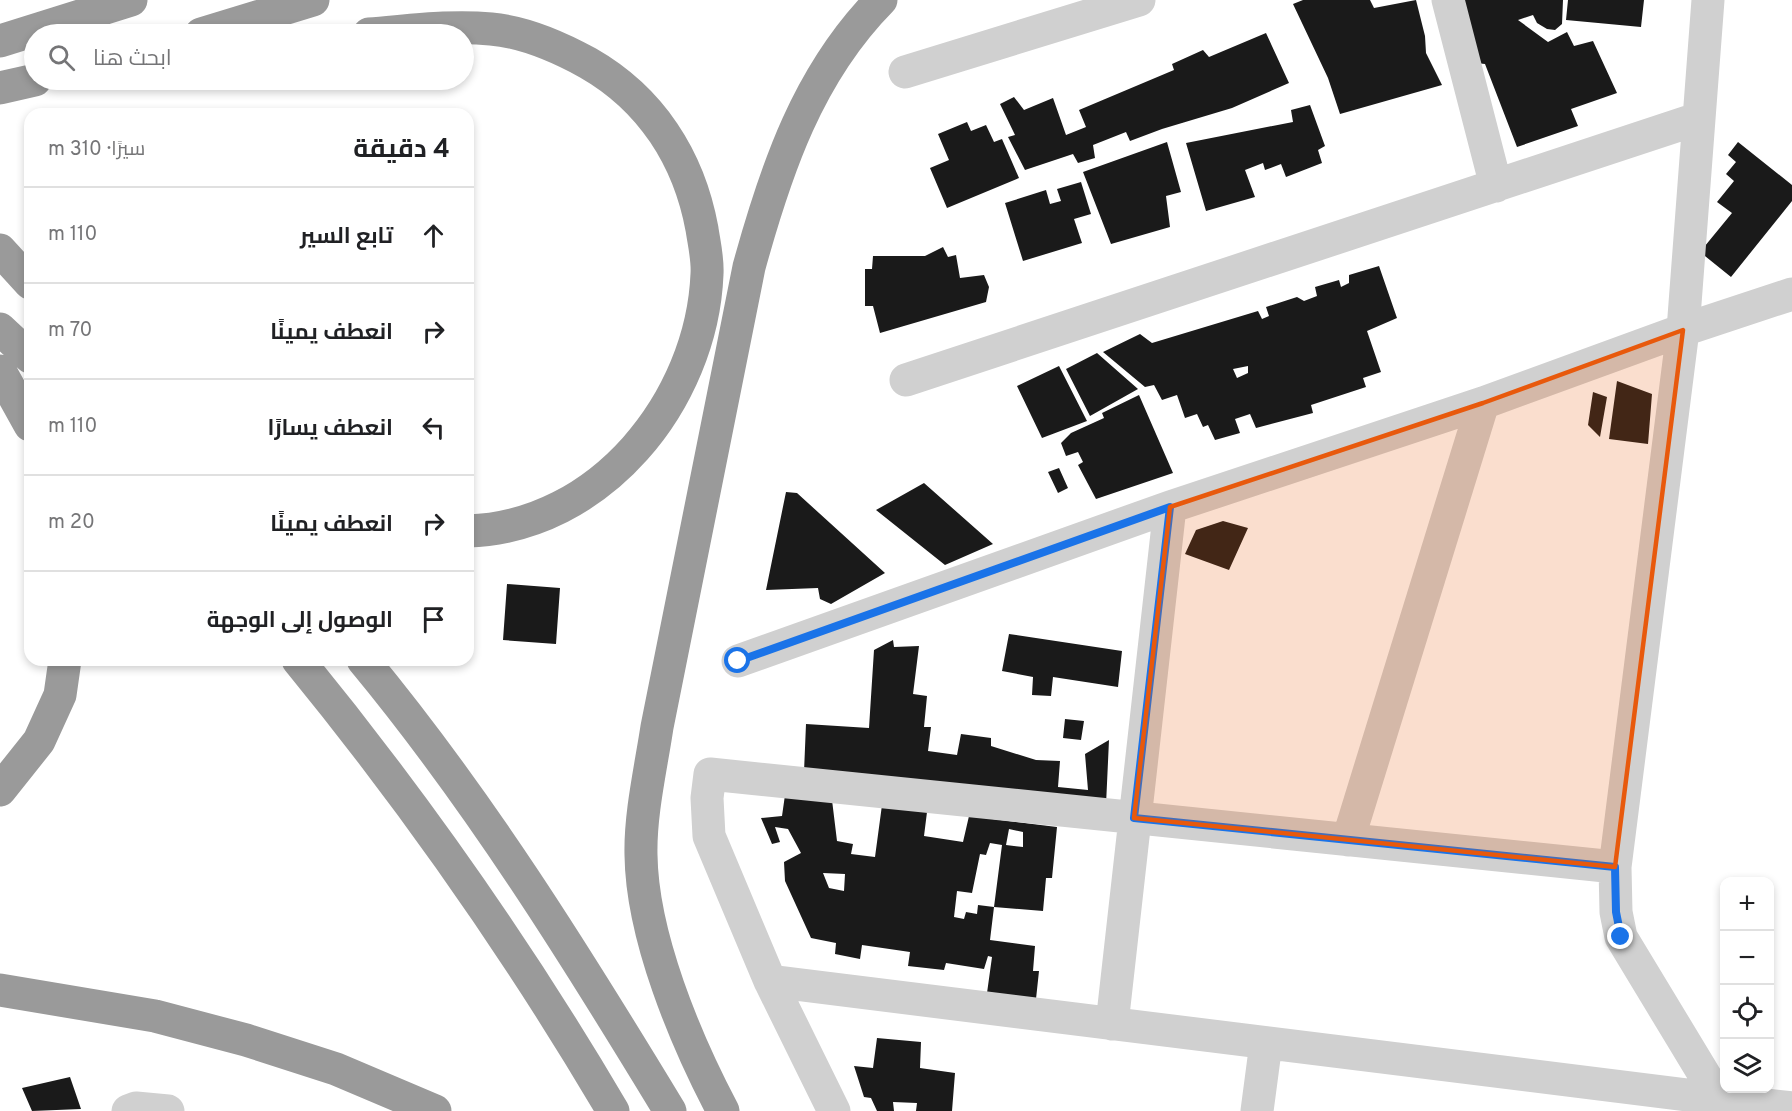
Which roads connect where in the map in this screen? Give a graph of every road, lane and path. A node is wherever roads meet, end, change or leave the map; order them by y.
1 (131, 0) edge
2 (313, 0) edge
3 (882, 0) edge
4 (1139, 0) edge
5 (1448, 0) edge
6 (1708, 0) edge
7 (54, 24) edge
8 (234, 24) edge
9 (474, 29) edge
10 (24, 33) edge
11 (0, 41) edge
12 (905, 72) dead end
13 (24, 83) edge
14 (0, 88) edge
15 (1697, 119) junction
16 (1496, 186) junction
17 (0, 249) edge
18 (24, 270) edge
19 (24, 276) edge
20 (1792, 294) edge
21 (0, 329) edge
22 (1683, 330) junction
23 (24, 351) edge
24 (0, 370) edge
25 (906, 380) dead end
26 (1482, 403) junction
27 (24, 414) edge
28 (1170, 507) junction
29 (474, 530) edge
30 (738, 661) dead end
31 (65, 666) edge
32 (303, 666) edge
33 (368, 666) edge
34 (0, 790) edge
35 (1134, 818) junction
36 (1348, 840) junction
37 (1615, 867) junction
38 (770, 981) junction
39 (0, 990) edge
40 (1112, 1024) junction
41 (1266, 1043) junction
42 (1719, 1099) junction
43 (1792, 1108) edge
44 (128, 1111) edge
45 (168, 1111) edge
46 (435, 1111) edge
47 (613, 1111) edge
48 (670, 1111) edge
49 (723, 1111) edge
50 (834, 1111) edge
51 (1257, 1111) edge

1 - 7 highway
2 - 8 highway
3 - 49 highway
4 - 12 street
5 - 16 street
6 - 15 street
9 - 29 highway
10 - 11 highway
13 - 14 highway
15 - 16 street
15 - 22 street
16 - 25 street
17 - 18 highway
17 - 19 highway
20 - 22 street
21 - 23 highway
22 - 26 street
22 - 37 street
24 - 27 highway
26 - 28 street
26 - 36 street
28 - 30 street
28 - 35 street
31 - 34 highway
32 - 47 highway
33 - 48 highway
35 - 36 street
35 - 38 street
35 - 40 street
36 - 37 street
37 - 42 street
38 - 40 street
38 - 50 street
39 - 46 highway
40 - 41 street
41 - 42 street
41 - 51 street
42 - 43 street
44 - 45 street

